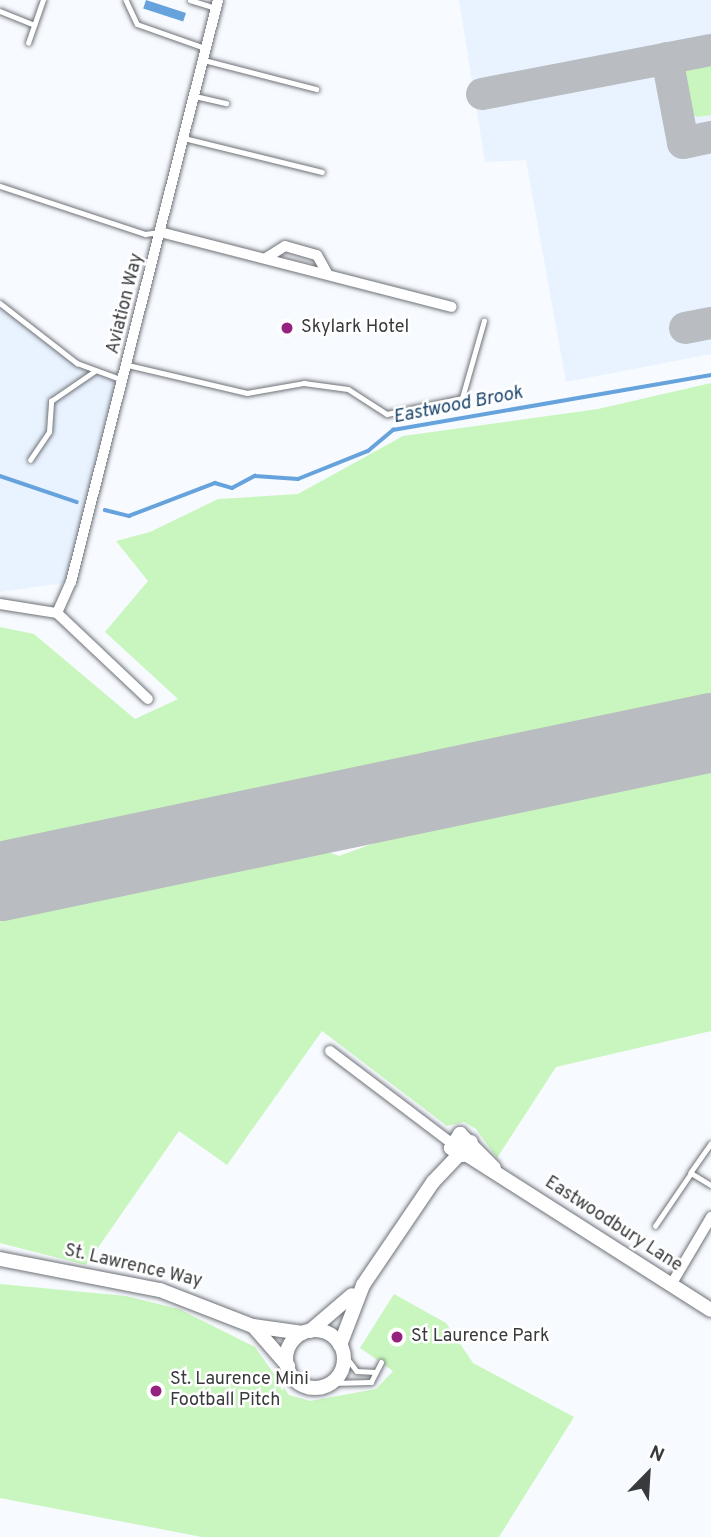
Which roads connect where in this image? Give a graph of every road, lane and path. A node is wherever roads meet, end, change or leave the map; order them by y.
1 (43, 0) edge
2 (127, 0) edge
3 (190, 0) edge
4 (217, 4) edge
5 (0, 11) edge
6 (34, 25) junction
7 (28, 43) dead end
8 (206, 48) junction
9 (203, 60) junction
10 (316, 89) dead end
11 (194, 96) junction
12 (226, 103) dead end
13 (183, 138) junction
14 (322, 172) dead end
15 (0, 186) edge
16 (160, 232) junction
17 (266, 258) junction
18 (327, 273) junction
19 (0, 303) edge
20 (452, 307) dead end
21 (484, 321) dead end
22 (127, 365) junction
23 (95, 371) junction
24 (123, 380) junction
25 (30, 460) dead end
26 (0, 604) edge
27 (57, 613) junction
28 (148, 699) dead end
29 (330, 1051) dead end
30 (711, 1144) edge
31 (460, 1146) junction
32 (691, 1172) junction
33 (711, 1185) edge
34 (711, 1217) edge
35 (655, 1226) dead end
36 (0, 1259) edge
37 (363, 1285) junction
38 (671, 1285) junction
39 (711, 1310) edge
40 (253, 1326) junction
41 (306, 1332) junction
42 (342, 1349) junction
43 (381, 1362) dead end
44 (288, 1366) junction
45 (375, 1372) junction
46 (331, 1383) junction

1 - 6 lane
2 - 8 lane
3 - 4 lane
4 - 8 street, Aviation Way
5 - 6 lane
6 - 7 lane
8 - 9 street, Aviation Way
9 - 10 lane
9 - 11 street, Aviation Way
11 - 12 lane
11 - 13 street, Aviation Way
13 - 14 lane
13 - 16 street, Aviation Way
15 - 16 lane
16 - 17 street
16 - 22 street, Aviation Way
17 - 18 street
17 - 18 street
18 - 20 street
19 - 23 lane
21 - 22 lane
22 - 24 street, Aviation Way
23 - 24 lane
23 - 25 lane
24 - 27 street, Aviation Way
26 - 27 street
27 - 28 street
29 - 31 street, Eastwoodbury Lane
30 - 32 lane
31 - 37 street
31 - 38 street, Eastwoodbury Lane
32 - 33 lane
32 - 35 lane
34 - 38 street
36 - 40 street, St. Lawrence Way
37 - 41 street
37 - 42 street
38 - 39 street, Eastwoodbury Lane
40 - 41 street, St. Lawrence Way
40 - 44 street, St. Lawrence Way
41 - 42 street
41 - 44 street
42 - 45 lane
42 - 46 street
43 - 45 lane
44 - 46 street
45 - 46 lane

